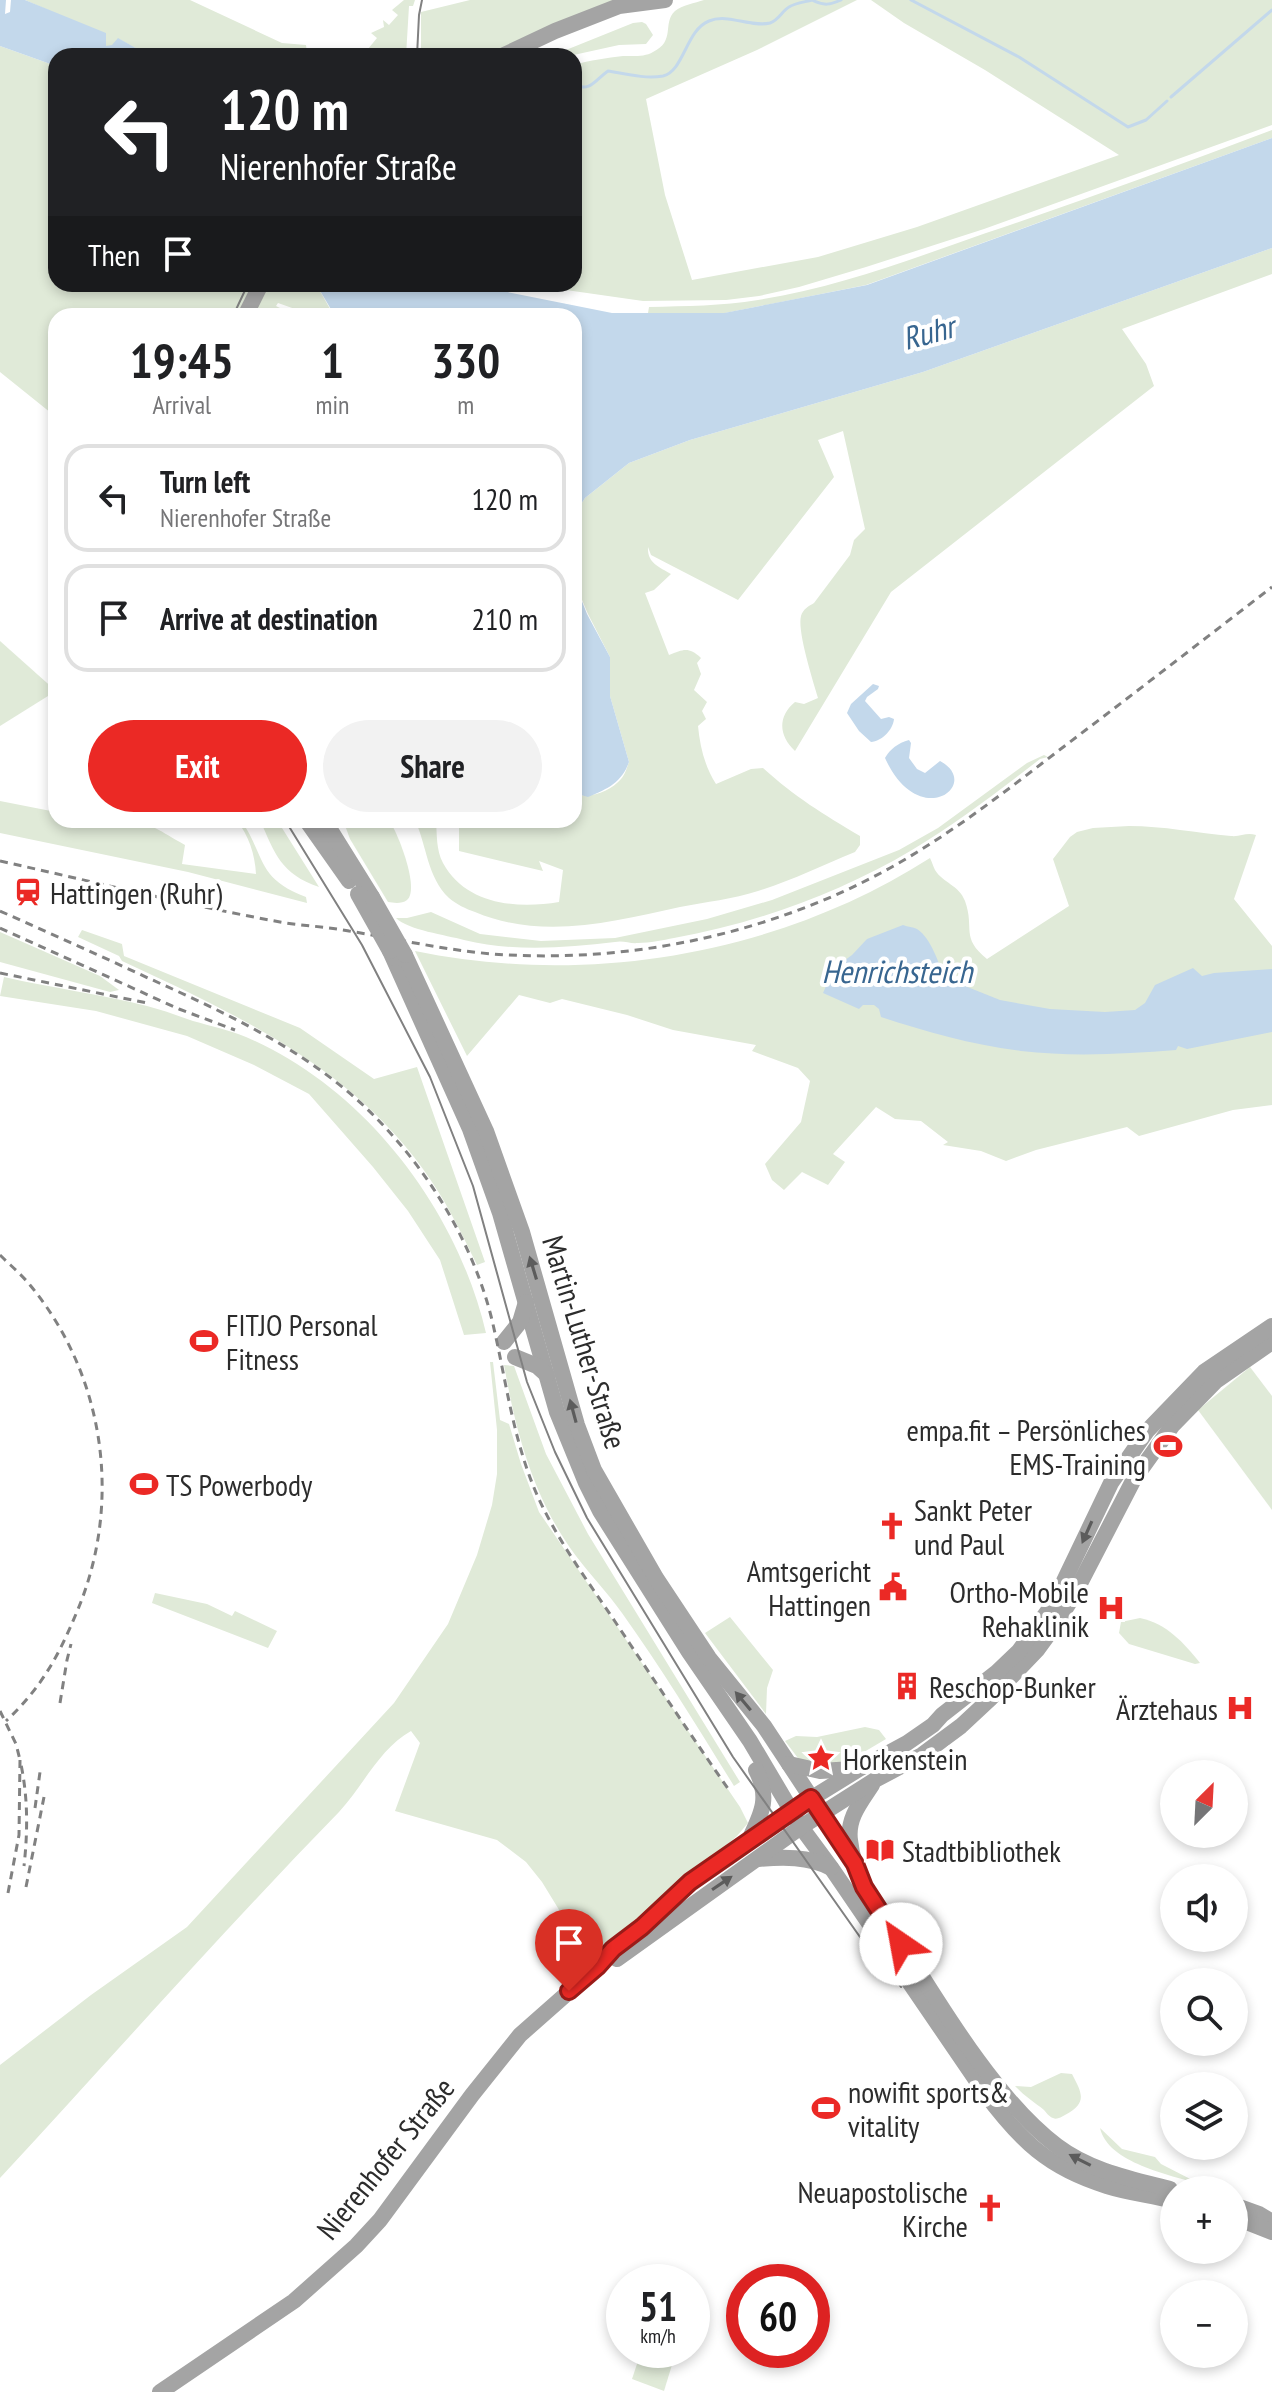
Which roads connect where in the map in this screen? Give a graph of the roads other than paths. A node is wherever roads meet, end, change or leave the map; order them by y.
1 (659, 1) edge
2 (520, 48) edge
3 (544, 48) edge
4 (312, 828) edge
5 (328, 828) edge
6 (365, 895) junction
7 (400, 961) junction
8 (526, 1302) junction
9 (1272, 1326) edge
10 (551, 1330) junction
11 (504, 1342) dead end
12 (1272, 1342) edge
13 (541, 1351) junction
14 (1231, 1352) junction
15 (515, 1357) dead end
16 (547, 1375) junction
17 (1218, 1379) junction
18 (1127, 1457) junction
19 (1138, 1473) junction
20 (970, 1709) junction
21 (750, 1741) junction
22 (789, 1764) junction
23 (859, 1769) junction
24 (875, 1780) junction
25 (811, 1798) junction
26 (791, 1811) junction
27 (821, 1814) junction
28 (801, 1827) junction
29 (749, 1840) junction
30 (758, 1859) junction
31 (855, 1864) junction
32 (832, 1869) junction
33 (597, 1967) junction
34 (1160, 2186) edge
35 (1160, 2198) edge
36 (1248, 2210) edge
37 (1248, 2221) edge
38 (1271, 2228) edge
39 (160, 2392) edge

1 - 2 main road
1 - 3 main road
4 - 6 main road
5 - 6 main road
6 - 7 main road, bridge
7 - 8 main road, Martin-Luther-Straße
10 -> 7 main road, Martin-Luther-Straße
8 - 11 main road
8 - 13 main road, Martin-Luther-Straße
9 - 14 main road
10 - 13 main road
22 -> 10 main road, Martin-Luther-Straße
12 - 17 main road
13 - 16 main road, Martin-Luther-Straße
14 - 17 main road
14 - 18 main road
15 - 16 main road
16 - 21 main road, Martin-Luther-Straße
17 - 19 main road
18 - 19 main road
18 -> 20 main road
19 - 20 main road
20 - 23 main road
20 - 24 main road
21 - 26 main road, Martin-Luther-Straße
21 - 29 main road, Martin-Luther-Straße
22 - 23 main road
22 - 25 main road, Martin-Luther-Straße
23 - 25 main road
24 - 27 main road
24 - 31 main road, Martin-Luther-Straße
25 - 26 main road
25 - 27 main road, Martin-Luther-Straße
26 - 28 main road, Martin-Luther-Straße
26 - 29 main road, Nierenhofer Straße
27 - 28 main road
27 - 31 main road, Martin-Luther-Straße
28 - 30 main road, Nierenhofer Straße
28 - 32 main road, Martin-Luther-Straße
29 - 33 main road, Nierenhofer Straße
30 - 32 main road
33 -> 30 main road, Nierenhofer Straße
34 -> 31 main road, Martin-Luther-Straße
32 - 35 main road, Martin-Luther-Straße
33 - 39 main road, Nierenhofer Straße
36 - 38 main road
37 - 38 main road

